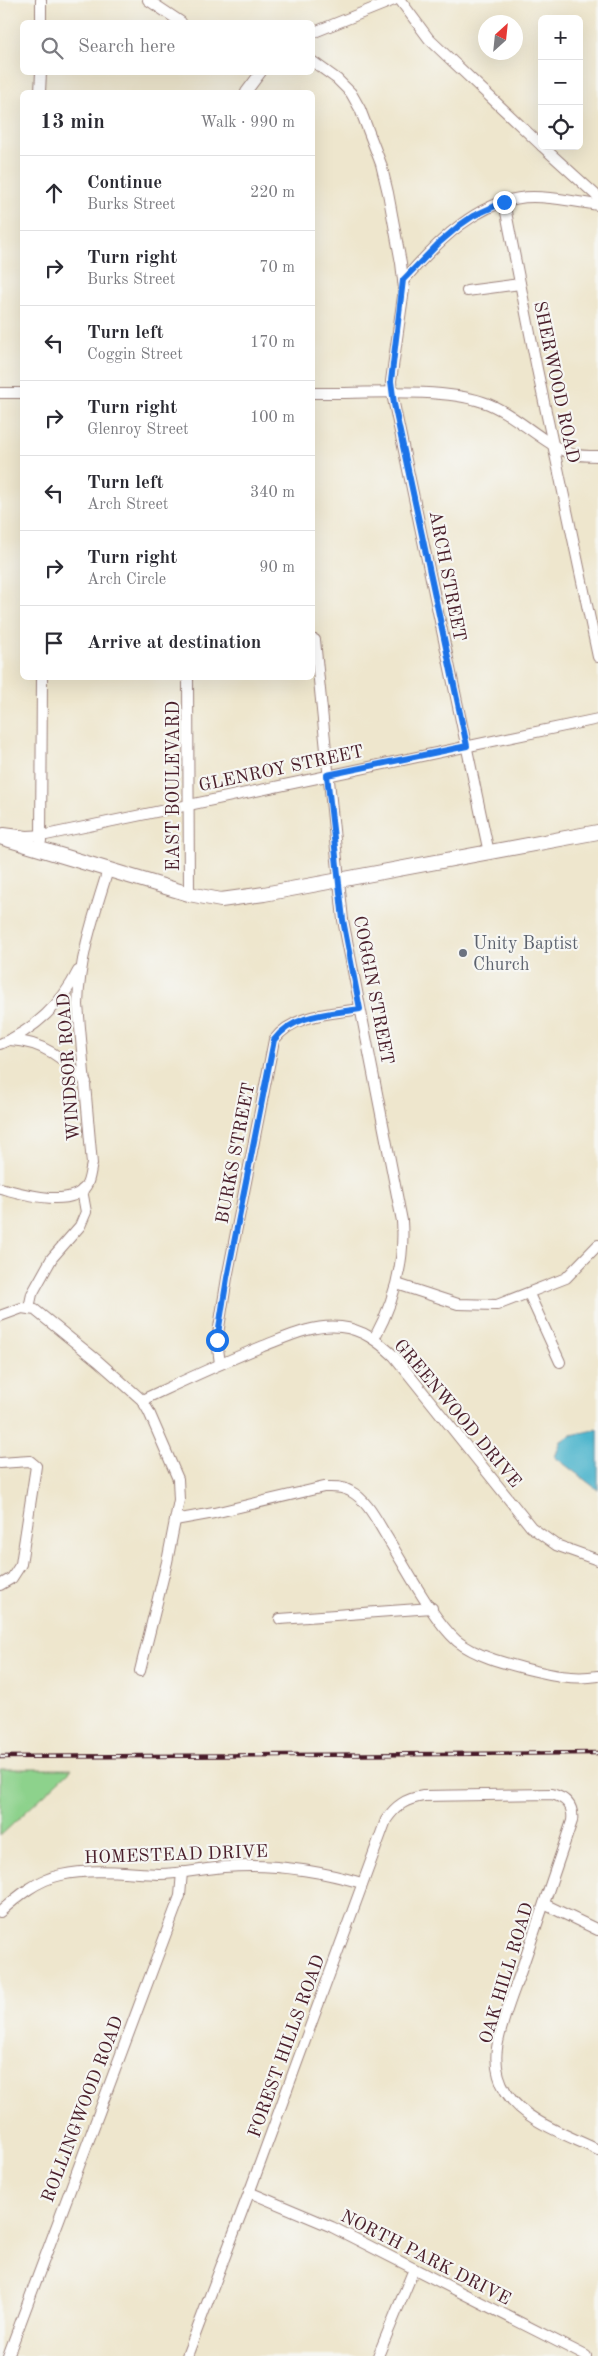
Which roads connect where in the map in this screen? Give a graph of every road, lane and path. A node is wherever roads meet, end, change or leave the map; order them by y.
1 (41, 0) edge
2 (148, 0) edge
3 (394, 0) edge
4 (400, 0) edge
5 (41, 20) edge
6 (178, 20) edge
7 (315, 32) edge
8 (315, 63) edge
9 (41, 75) edge
10 (259, 75) edge
11 (40, 90) edge
12 (248, 90) edge
13 (538, 142) edge
14 (546, 150) edge
15 (598, 197) edge
16 (504, 202) junction
17 (598, 206) edge
18 (403, 280) junction
19 (520, 284) junction
20 (467, 291) dead end
21 (0, 393) edge
22 (20, 393) edge
23 (315, 394) edge
24 (392, 394) junction
25 (553, 443) junction
26 (598, 456) edge
27 (315, 640) dead end
28 (598, 657) edge
29 (42, 680) edge
30 (188, 680) edge
31 (598, 719) edge
32 (467, 746) junction
33 (327, 775) junction
34 (188, 805) junction
35 (598, 832) edge
36 (0, 833) edge
37 (41, 835) junction
38 (0, 837) edge
39 (41, 850) junction
40 (489, 853) junction
41 (108, 870) junction
42 (338, 881) junction
43 (190, 894) junction
44 (80, 965) junction
45 (360, 1009) junction
46 (4, 1042) edge
47 (86, 1082) junction
48 (0, 1188) edge
49 (82, 1190) junction
50 (598, 1245) edge
51 (397, 1284) junction
52 (529, 1294) junction
53 (29, 1308) junction
54 (0, 1316) edge
55 (374, 1339) junction
56 (560, 1362) dead end
57 (220, 1364) junction
58 (142, 1400) junction
59 (0, 1463) edge
60 (175, 1520) junction
61 (598, 1560) edge
62 (0, 1585) edge
63 (432, 1608) junction
64 (280, 1619) dead end
65 (140, 1671) dead end
66 (598, 1676) edge
67 (455, 1794) joint
68 (182, 1872) junction
69 (362, 1883) junction
70 (544, 1904) junction
71 (0, 1912) edge
72 (598, 1930) edge
73 (598, 2150) edge
74 (250, 2192) junction
75 (414, 2269) junction
76 (582, 2355) edge
77 (8, 2356) edge
78 (187, 2356) edge
79 (378, 2356) edge

1 - 5 street
2 - 6 street
3 - 7 street
4 - 13 street
8 - 18 street, ARCH STREET
9 - 11 street
10 - 12 street
14 - 15 street
16 - 17 street
16 - 18 street
16 - 19 street, SHERWOOD ROAD
18 - 24 street, ARCH STREET
19 - 20 street
19 - 25 street, SHERWOOD ROAD
21 - 22 street
23 - 24 street
24 - 25 street
24 - 32 street, ARCH STREET
25 - 26 street
25 - 28 street, SHERWOOD ROAD
27 - 33 street, COGGIN STREET
29 - 37 street
30 - 34 street, EAST BOULEVARD
31 - 32 street, GLENROY STREET
32 - 33 street, GLENROY STREET
32 - 40 street, ARCH STREET
33 - 34 street, GLENROY STREET
33 - 42 street, COGGIN STREET
34 - 37 street, GLENROY STREET
34 - 43 street, EAST BOULEVARD
35 - 40 street
36 - 37 street, GLENROY STREET
37 - 39 street
38 - 39 street
39 - 41 street
40 - 42 street
41 - 43 street
41 - 44 street, WINDSOR ROAD
42 - 43 street
42 - 45 street, COGGIN STREET
44 - 46 street
44 - 47 street, WINDSOR ROAD
45 - 51 street, COGGIN STREET
45 - 57 street, BURKS STREET
46 - 47 street
47 - 49 street, WINDSOR ROAD
48 - 49 street
49 - 53 street
50 - 52 street
51 - 52 street
51 - 55 street, COGGIN STREET
52 - 56 street
53 - 54 street
53 - 58 street
55 - 57 street, GREENWOOD DRIVE
55 - 61 street, GREENWOOD DRIVE
57 - 58 street, GREENWOOD DRIVE
58 - 60 street
59 - 62 street
60 - 63 street
60 - 65 street
63 - 64 street
63 - 66 street
67 - 69 street, FOREST HILLS ROAD
67 - 70 street, OAK HILL ROAD
68 - 69 street, HOMESTEAD DRIVE
68 - 71 street, HOMESTEAD DRIVE
68 - 77 street, ROLLINGWOOD ROAD
69 - 74 street, FOREST HILLS ROAD
70 - 72 street
70 - 73 street, OAK HILL ROAD
74 - 75 street, NORTH PARK DRIVE
74 - 78 street, FOREST HILLS ROAD
75 - 76 street, NORTH PARK DRIVE
75 - 79 street

